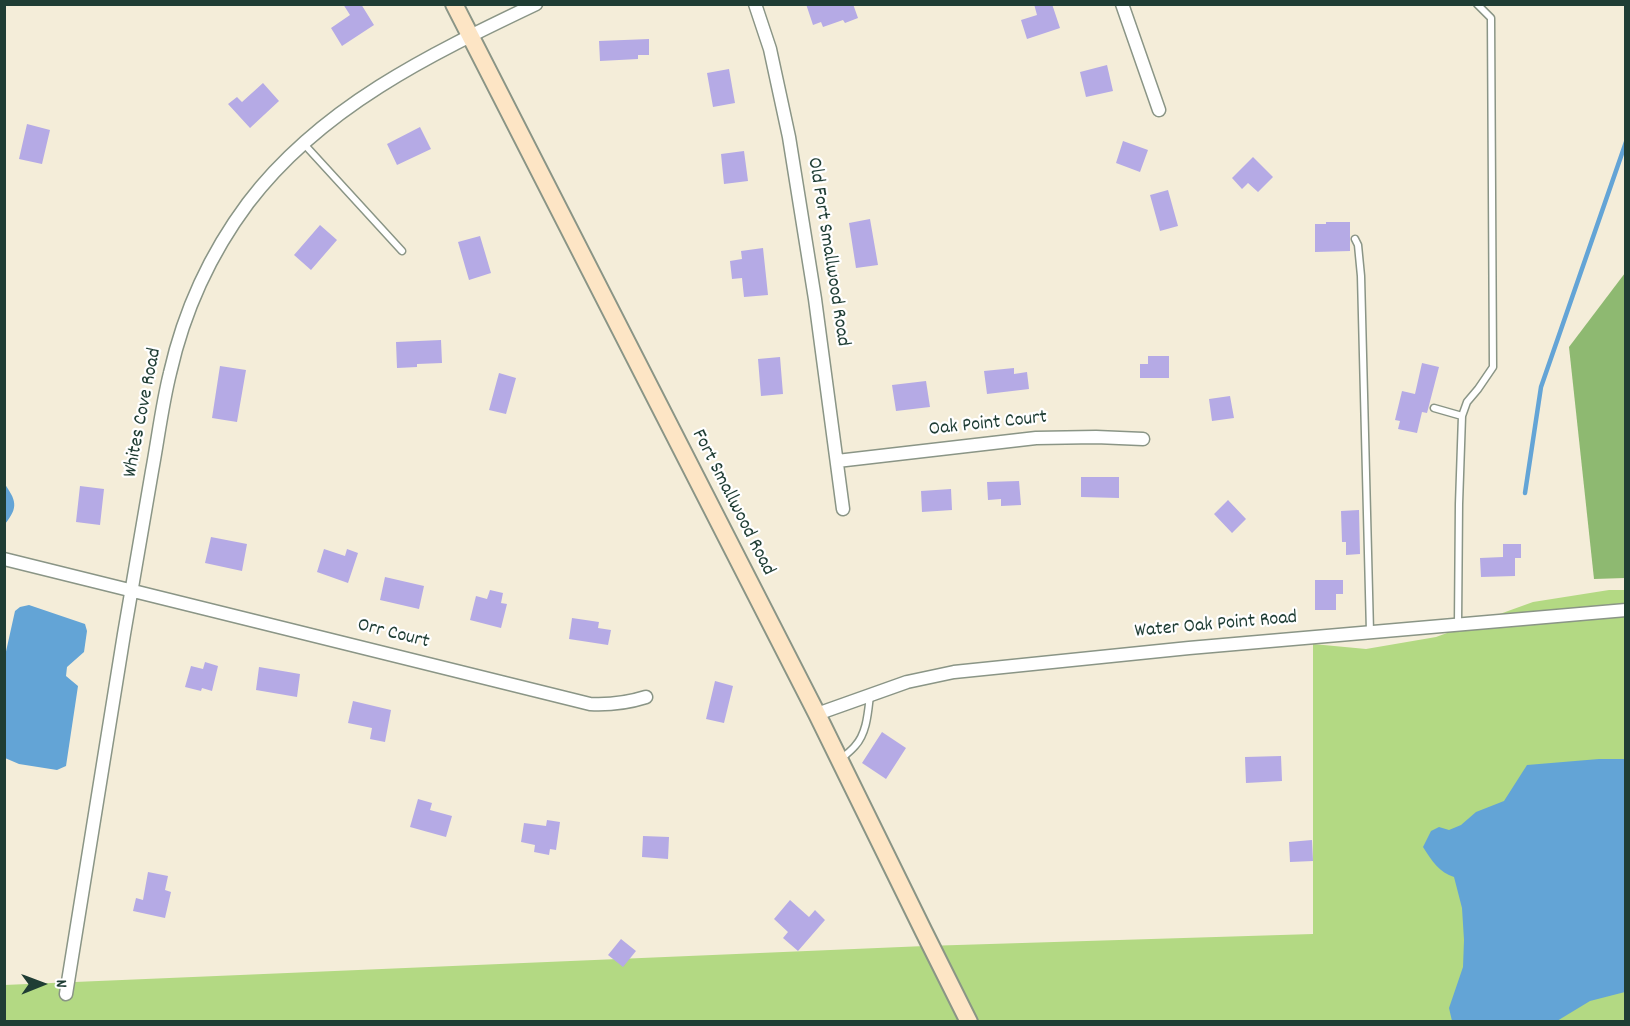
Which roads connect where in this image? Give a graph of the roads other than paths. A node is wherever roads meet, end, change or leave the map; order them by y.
1 (454, 4) edge
2 (536, 4) edge
3 (755, 4) edge
4 (1122, 4) edge
5 (1477, 4) edge
6 (469, 36) junction
7 (1159, 110) dead end
8 (303, 144) junction
9 (1355, 239) dead end
10 (402, 251) dead end
11 (1434, 408) dead end
12 (1462, 416) junction
13 (1143, 439) dead end
14 (837, 461) junction
15 (843, 509) dead end
16 (4, 559) edge
17 (131, 591) junction
18 (1626, 610) edge
19 (1458, 624) junction
20 (1370, 633) junction
21 (870, 695) junction
22 (646, 698) dead end
23 (817, 714) junction
24 (840, 760) junction
25 (66, 994) dead end
26 (969, 1022) edge

1 - 6 main road, Fort Smallwood Road
2 - 6 street, Whites Cove Road
3 - 14 street, Old Fort Smallwood Road
4 - 7 street
5 - 12 lane
6 - 8 street, Whites Cove Road
6 - 23 main road, Fort Smallwood Road
8 - 10 lane
8 - 17 street, Whites Cove Road
9 - 20 lane
11 - 12 lane
12 - 19 lane
13 - 14 street, Oak Point Court
14 - 15 street, Old Fort Smallwood Road
16 - 17 street, Orr Court
17 - 22 street, Orr Court
17 - 25 street, Whites Cove Road
18 - 19 street, Water Oak Point Road
19 - 20 street, Water Oak Point Road
20 - 21 street, Water Oak Point Road
21 - 23 street, Water Oak Point Road
21 - 24 lane
23 - 24 main road, Fort Smallwood Road
24 - 26 main road, Fort Smallwood Road

